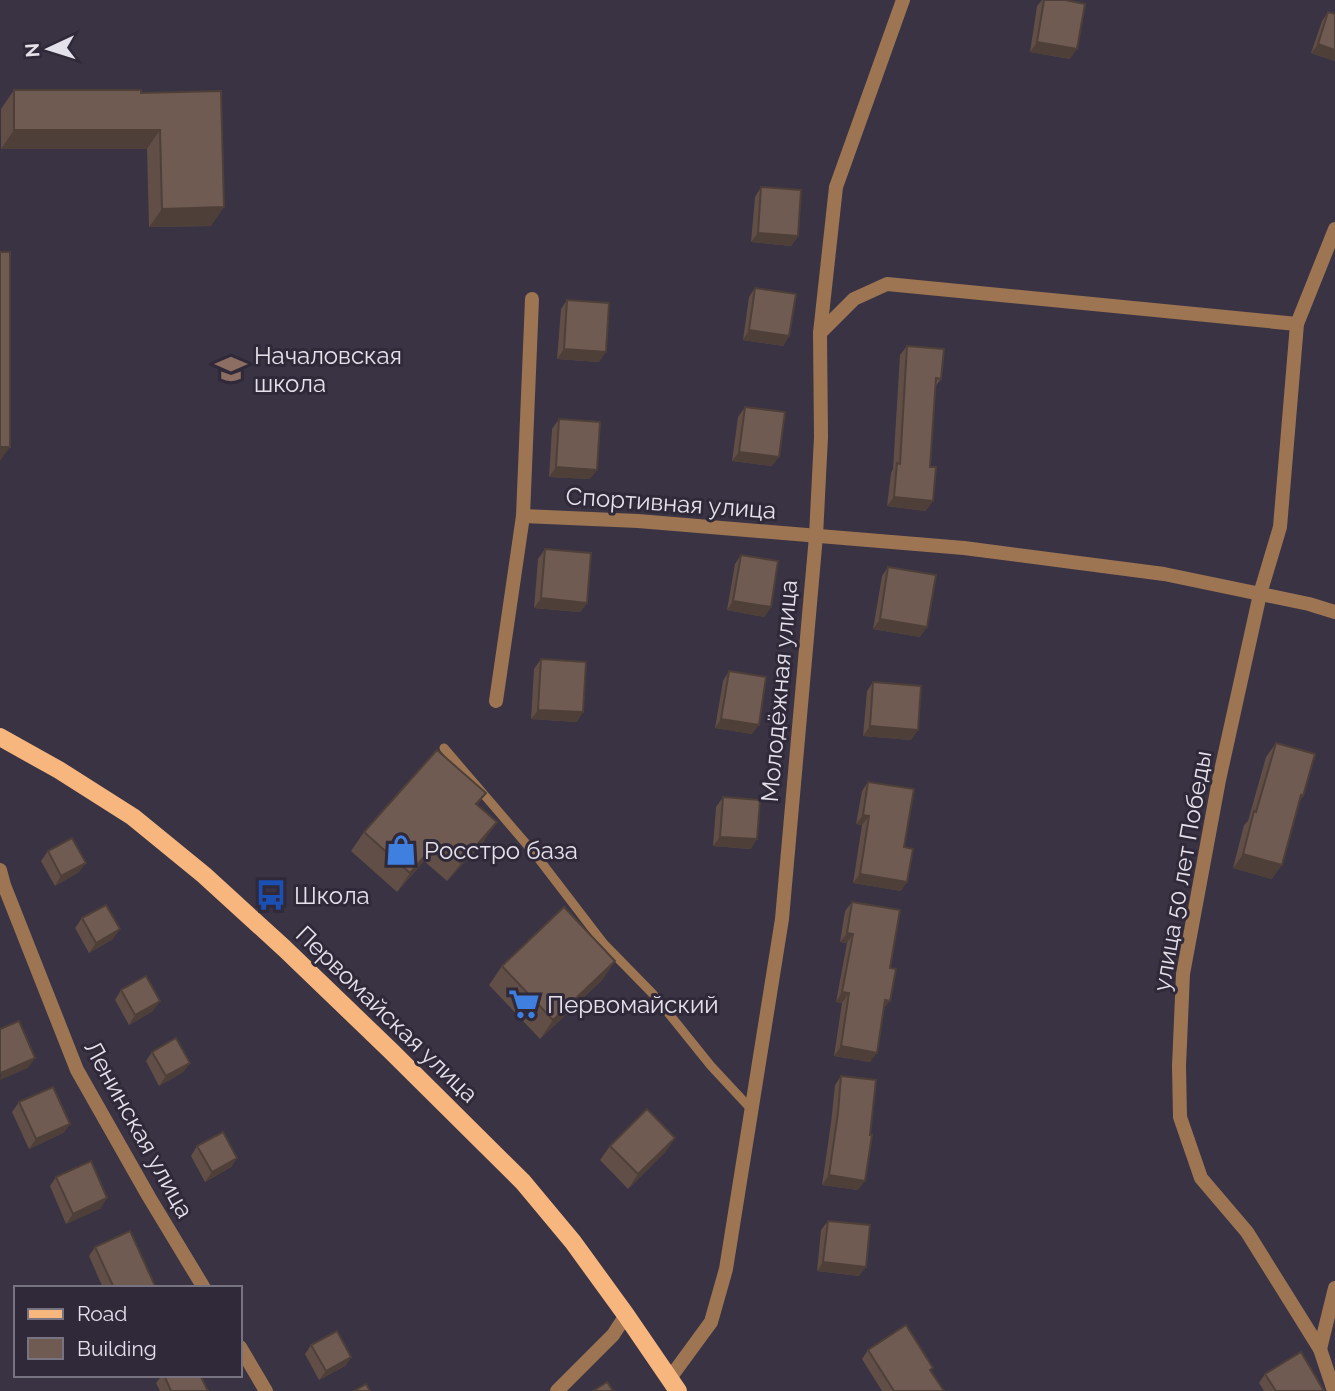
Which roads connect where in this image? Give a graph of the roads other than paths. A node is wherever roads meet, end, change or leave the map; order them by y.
1 (903, 0) edge
2 (1335, 229) edge
3 (532, 299) dead end
4 (1297, 324) junction
5 (820, 332) junction
6 (523, 516) junction
7 (816, 536) junction
8 (1260, 594) junction
9 (1335, 612) edge
10 (496, 701) dead end
11 (0, 737) edge
12 (444, 748) dead end
13 (0, 870) edge
14 (751, 1109) junction
15 (203, 1286) edge
16 (1335, 1288) edge
17 (626, 1315) junction
18 (1320, 1349) junction
19 (242, 1351) edge
20 (674, 1384) edge
21 (266, 1391) edge
22 (557, 1391) edge
23 (1334, 1391) edge

1 - 5 street, Молодёжная улица
2 - 4 street, улица 50 лет Победы
3 - 6 street
4 - 5 street
4 - 8 street, улица 50 лет Победы
5 - 7 street, Молодёжная улица
6 - 7 street, Спортивная улица
6 - 10 street
7 - 8 street
7 - 14 street, Молодёжная улица
8 - 9 street
8 - 18 street, улица 50 лет Победы
11 - 17 main road, Первомайская улица
12 - 14 lane
13 - 15 street, Ленинская улица
14 - 20 street, Молодёжная улица
16 - 18 street
17 - 20 main road, Первомайская улица
17 - 22 street
18 - 23 street, улица 50 лет Победы
19 - 21 street

